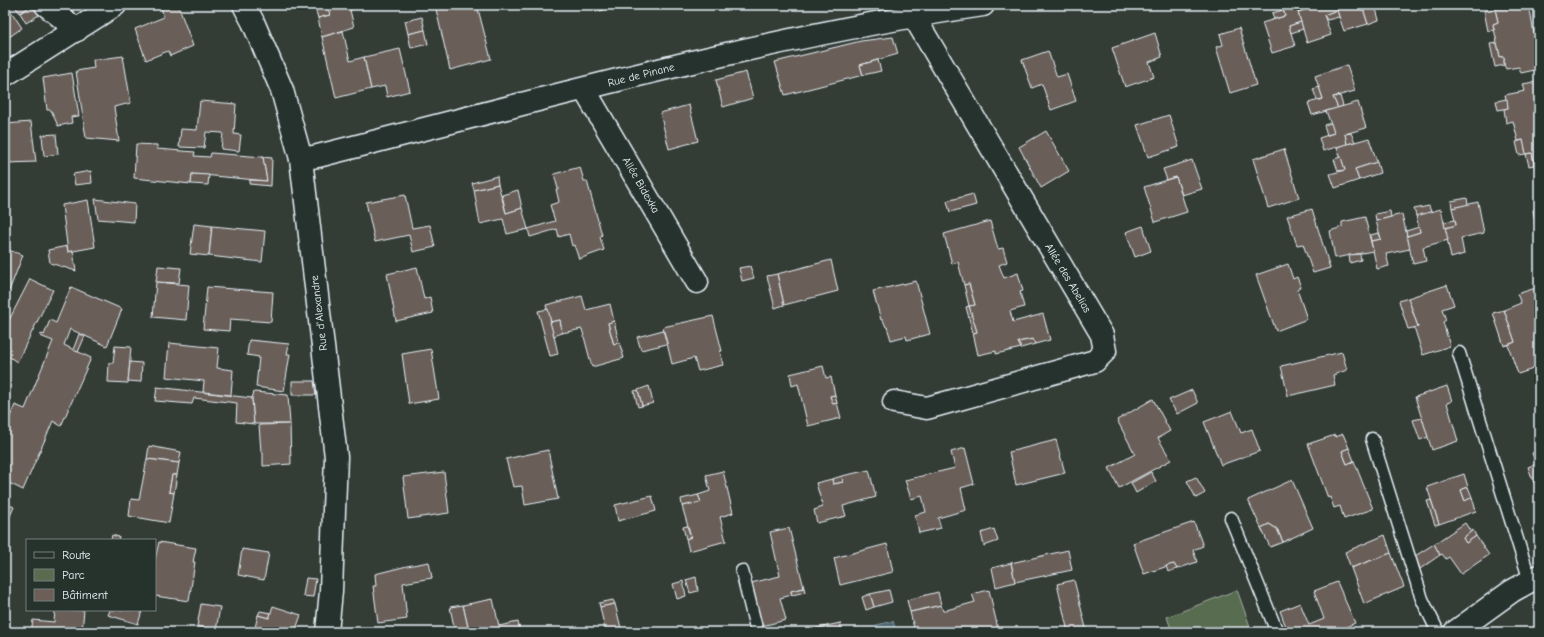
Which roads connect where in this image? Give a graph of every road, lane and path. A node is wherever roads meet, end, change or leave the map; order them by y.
1 (46, 5) edge
2 (115, 5) edge
3 (244, 5) edge
4 (983, 5) edge
5 (913, 15) junction
6 (76, 30) junction
7 (5, 75) edge
8 (584, 89) junction
9 (301, 159) junction
10 (697, 282) dead end
11 (1459, 353) dead end
12 (894, 402) dead end
13 (1372, 439) dead end
14 (1231, 518) dead end
15 (742, 571) dead end
16 (1535, 578) edge
17 (327, 632) edge
18 (757, 632) edge
19 (1277, 632) edge
20 (1438, 632) edge
21 (1455, 632) edge

1 - 6 street
2 - 6 street
3 - 9 street, Rue d'Alexandre
4 - 5 street, Rue de Pinane
5 - 8 street, Rue de Pinane
5 - 12 street, Allée des Abelias
6 - 7 street
8 - 9 street, Rue de Pinane
8 - 10 street, Allée Bidexka
9 - 17 street, Rue d'Alexandre
11 - 16 lane
13 - 20 lane
14 - 19 lane
15 - 18 lane
16 - 21 street

